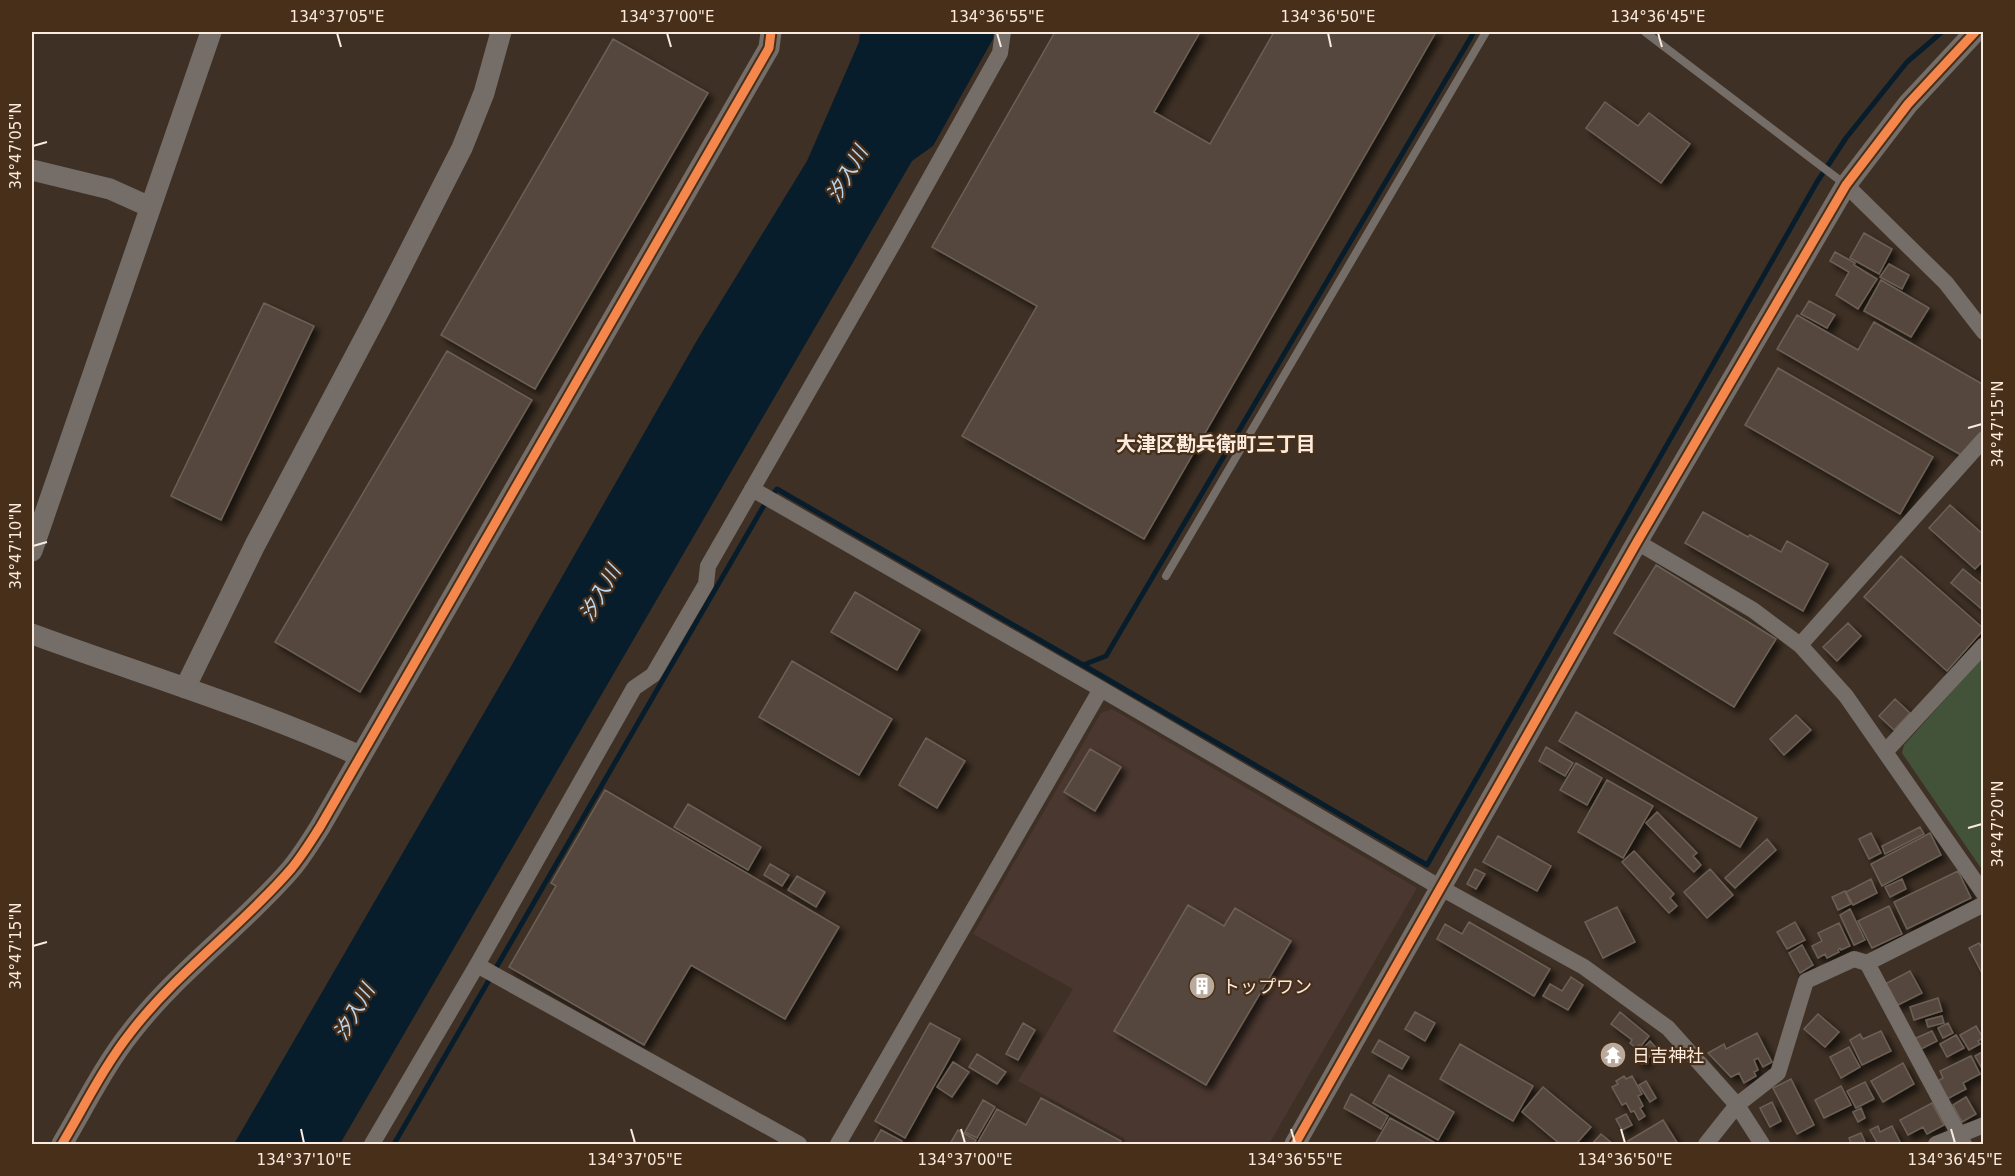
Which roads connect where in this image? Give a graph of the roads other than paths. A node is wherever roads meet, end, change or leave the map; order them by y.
1 (211, 32) edge
2 (501, 32) edge
3 (771, 32) edge
4 (1003, 32) edge
5 (1486, 32) edge
6 (1645, 32) edge
7 (1975, 32) edge
8 (32, 170) edge
9 (1839, 179) junction
10 (150, 207) junction
11 (1983, 332) edge
12 (1983, 439) edge
13 (752, 489) junction
14 (1637, 542) junction
15 (32, 551) edge
16 (1166, 576) dead end
17 (32, 634) edge
18 (1800, 645) junction
19 (1983, 645) edge
20 (185, 688) junction
21 (1101, 688) junction
22 (1885, 752) junction
23 (360, 756) junction
24 (1441, 888) junction
25 (1983, 894) edge
26 (1983, 904) edge
27 (1867, 963) junction
28 (477, 965) junction
29 (1737, 1105) junction
30 (1983, 1125) edge
31 (1961, 1140) edge
32 (62, 1144) edge
33 (372, 1144) edge
34 (799, 1144) edge
35 (838, 1144) edge
36 (1295, 1144) edge
37 (1706, 1144) edge
38 (1762, 1144) edge
39 (1936, 1144) edge

1 - 10 street
2 - 20 street
3 - 23 street
4 - 13 street
5 - 16 lane
6 - 9 lane
7 - 9 street
8 - 10 street
9 - 11 street
9 - 14 street
10 - 15 street
12 - 18 street
13 - 21 street
13 - 28 street
14 - 18 street
14 - 24 street
17 - 20 street
18 - 22 street
19 - 22 street
20 - 23 street
21 - 24 street
21 - 35 street
22 - 25 street
23 - 32 street
24 - 29 street
24 - 36 street
26 - 27 street
27 - 29 street
27 - 31 street
28 - 33 street
28 - 34 street
29 - 37 street
29 - 38 street
30 - 31 street
31 - 39 street

